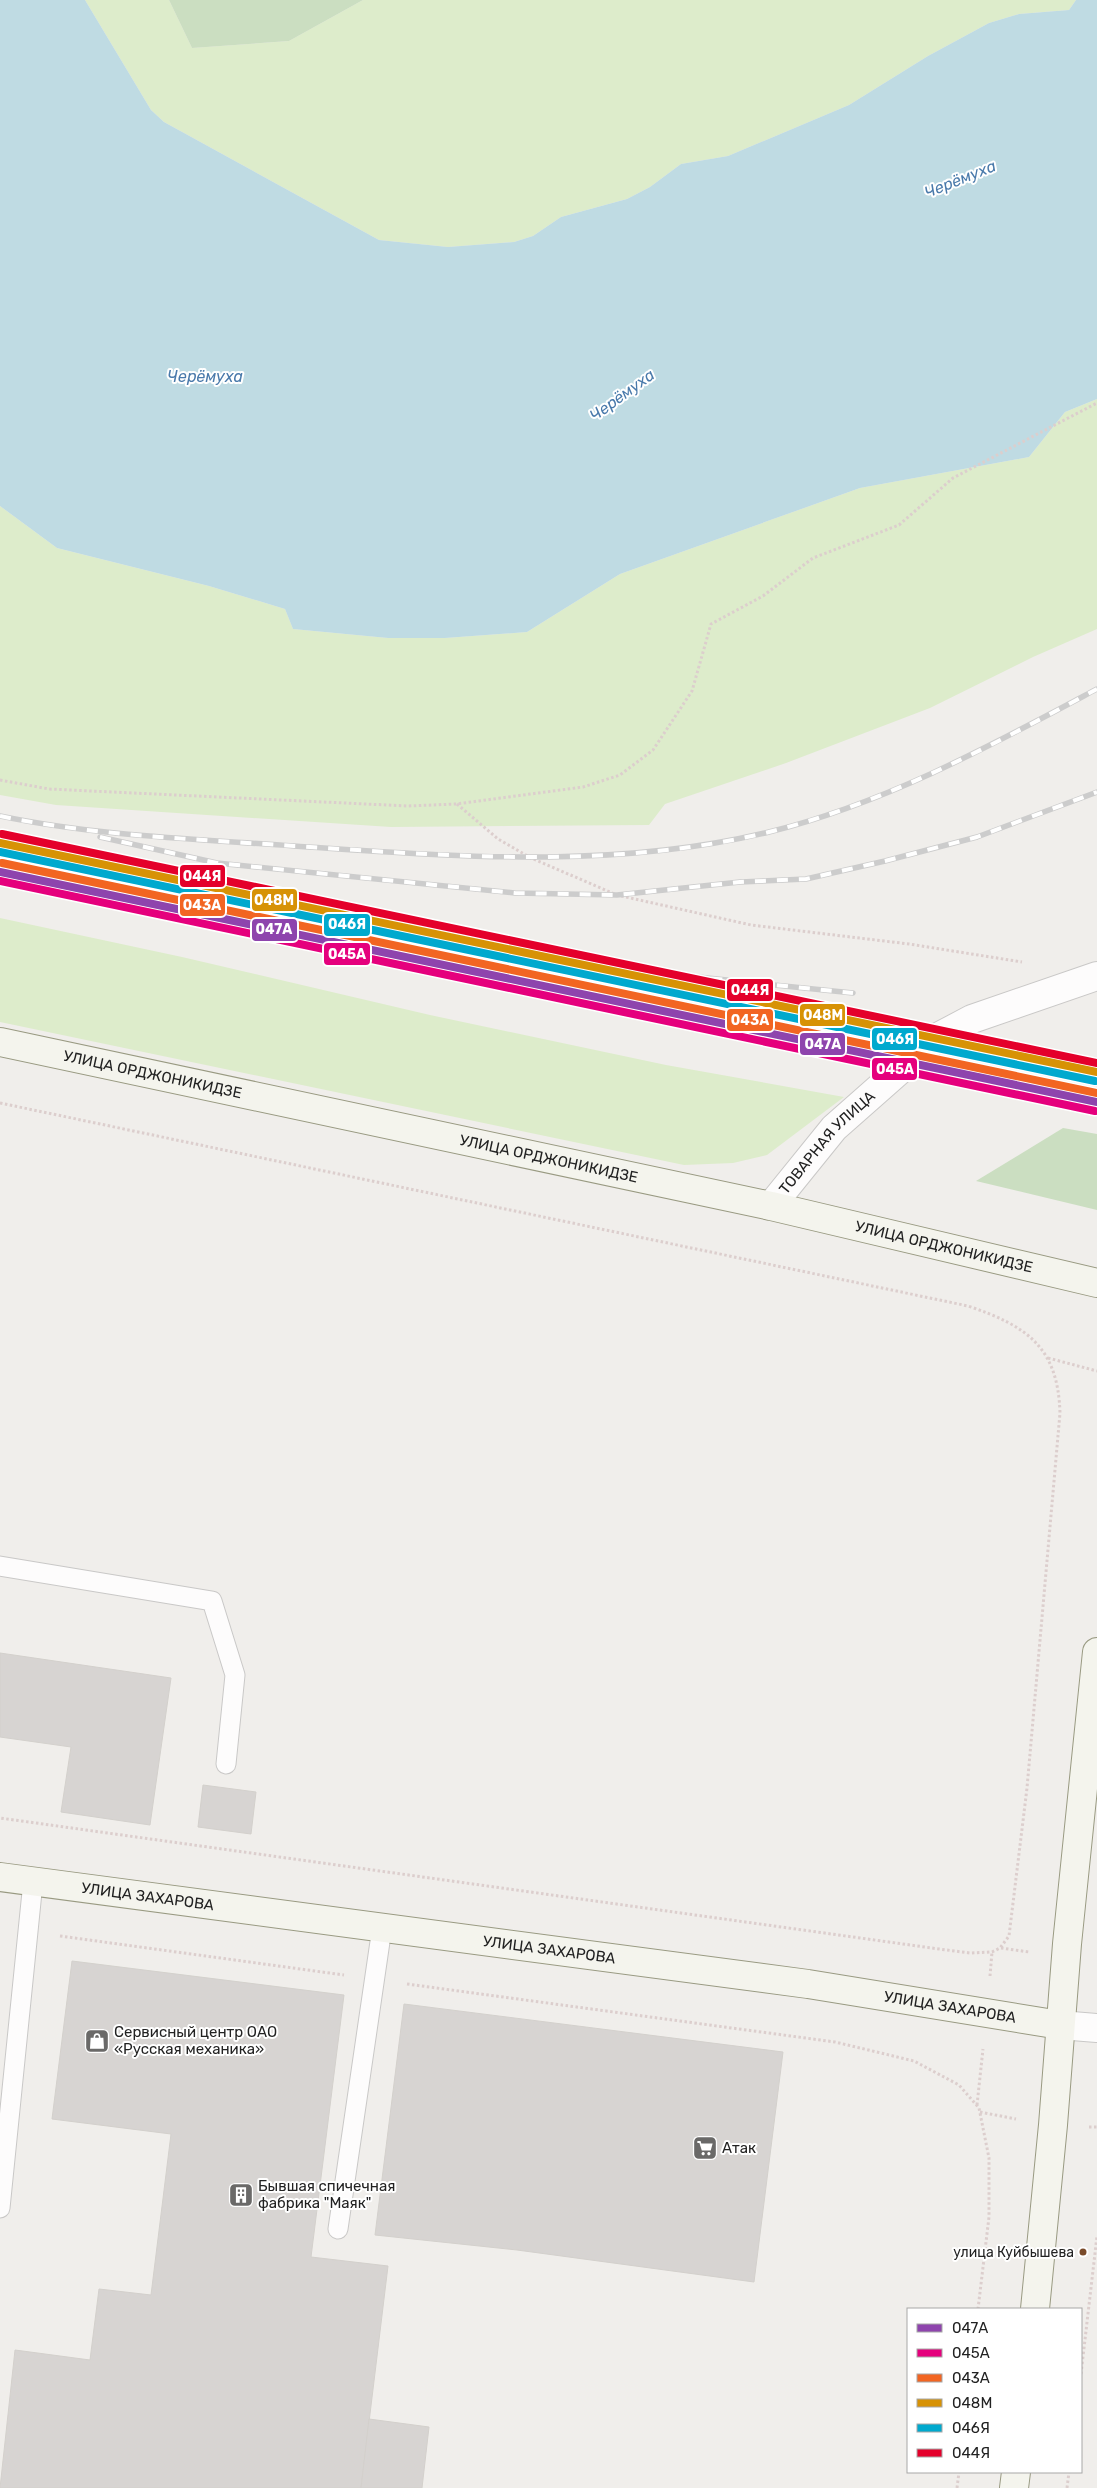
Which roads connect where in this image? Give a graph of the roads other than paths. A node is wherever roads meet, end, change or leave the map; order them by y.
1 (1097, 976) edge
2 (0, 1042) edge
3 (771, 1206) junction
4 (1097, 1283) edge
5 (0, 1566) edge
6 (1097, 1652) edge
7 (226, 1764) dead end
8 (0, 1877) edge
9 (33, 1882) junction
10 (382, 1928) junction
11 (1060, 2025) junction
12 (1097, 2028) edge
13 (0, 2208) edge
14 (338, 2229) dead end
15 (1035, 2308) edge
16 (1016, 2473) edge
17 (1014, 2488) edge

1 - 3 street, ТОВАРНАЯ УЛИЦА
2 - 3 street, УЛИЦА ОРДЖОНИКИДЗЕ
3 - 4 street, УЛИЦА ОРДЖОНИКИДЗЕ
5 - 7 lane
6 - 11 street
8 - 9 street, УЛИЦА ЗАХАРОВА
9 - 10 street, УЛИЦА ЗАХАРОВА
9 - 13 lane
10 - 11 street, УЛИЦА ЗАХАРОВА
10 - 14 lane
11 - 12 street, УЛИЦА ЗАХАРОВА
11 - 15 street
16 - 17 street

